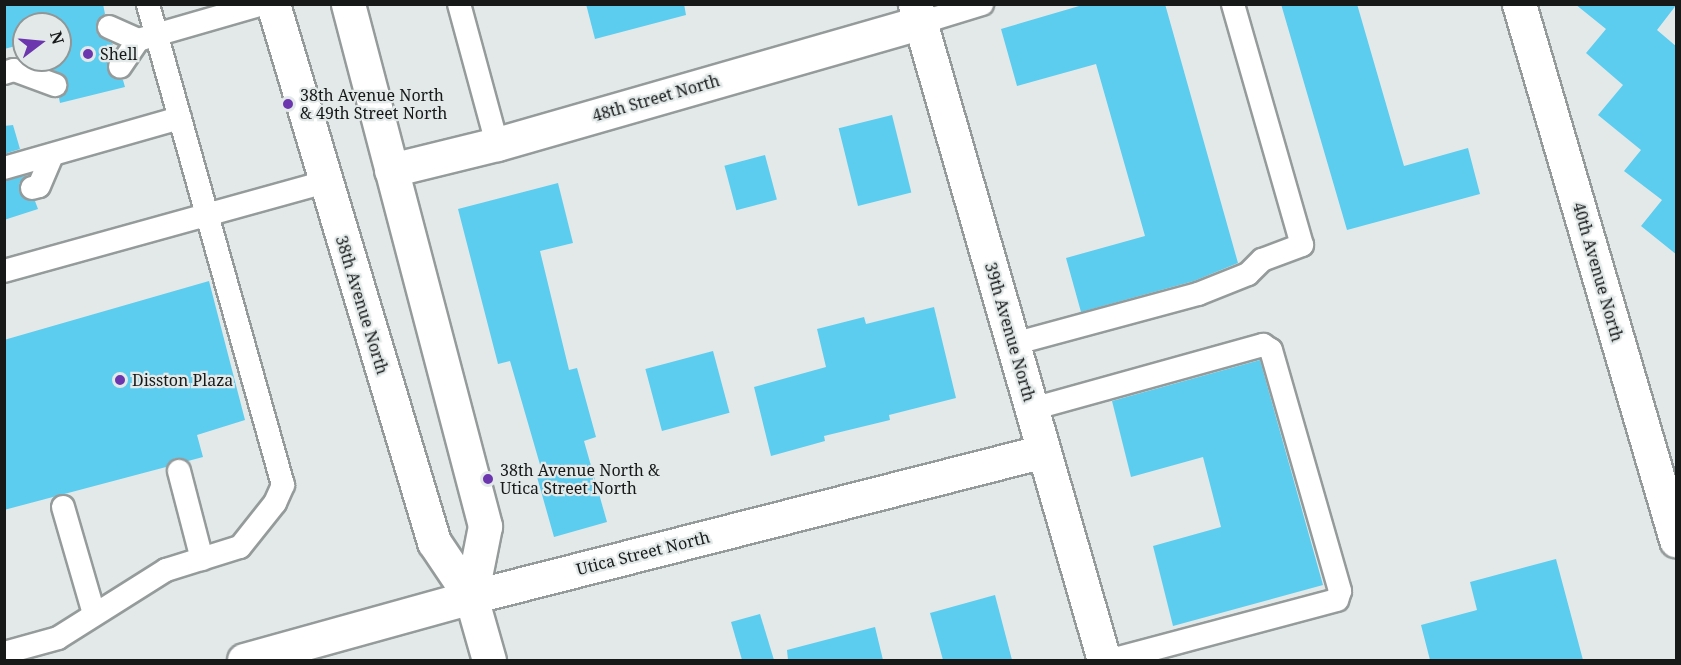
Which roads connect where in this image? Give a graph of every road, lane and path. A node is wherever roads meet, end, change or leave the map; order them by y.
1 (148, 4) edge
2 (263, 4) edge
3 (273, 4) edge
4 (348, 4) edge
5 (459, 4) edge
6 (982, 4) edge
7 (1233, 4) edge
8 (1519, 4) edge
9 (917, 14) edge
10 (109, 27) dead end
11 (147, 38) junction
12 (120, 68) dead end
13 (24, 72) edge
14 (55, 85) dead end
15 (180, 118) junction
16 (497, 144) junction
17 (52, 155) junction
18 (4, 168) edge
19 (391, 170) junction
20 (324, 182) junction
21 (32, 188) dead end
22 (207, 214) junction
23 (4, 271) edge
24 (1013, 344) junction
25 (1032, 409) junction
26 (1044, 451) junction
27 (180, 471) dead end
28 (63, 507) dead end
29 (1672, 508) edge
30 (1677, 540) edge
31 (202, 559) junction
32 (471, 597) junction
33 (94, 614) junction
34 (4, 652) edge
35 (244, 660) edge
36 (489, 660) edge
37 (1104, 660) edge
38 (1111, 660) edge

1 - 11 lane
2 - 11 lane
3 - 20 street, 38th Avenue North
4 - 19 street, 38th Avenue North
5 - 16 lane
6 - 9 lane
7 - 24 lane
8 - 29 street, 40th Avenue North
9 - 16 street, 48th Street North
9 - 24 street, 39th Avenue North
10 - 11 lane
11 - 12 lane
11 - 15 lane
13 - 14 lane
15 - 17 lane
15 - 22 lane
16 - 19 street, 48th Street North
17 - 18 lane
17 - 21 lane
19 - 32 street, 38th Avenue North
20 - 22 lane
20 - 32 street, 38th Avenue North
22 - 23 lane
22 - 31 lane
24 - 25 street, 39th Avenue North
25 - 26 street, 39th Avenue North
25 - 38 lane
26 - 32 street, Utica Street North
26 - 37 street, 39th Avenue North
27 - 31 lane
28 - 33 lane
29 - 30 street, 40th Avenue North
31 - 33 lane
32 - 35 street, Utica Street North
32 - 36 street, 38th Avenue North
33 - 34 lane

